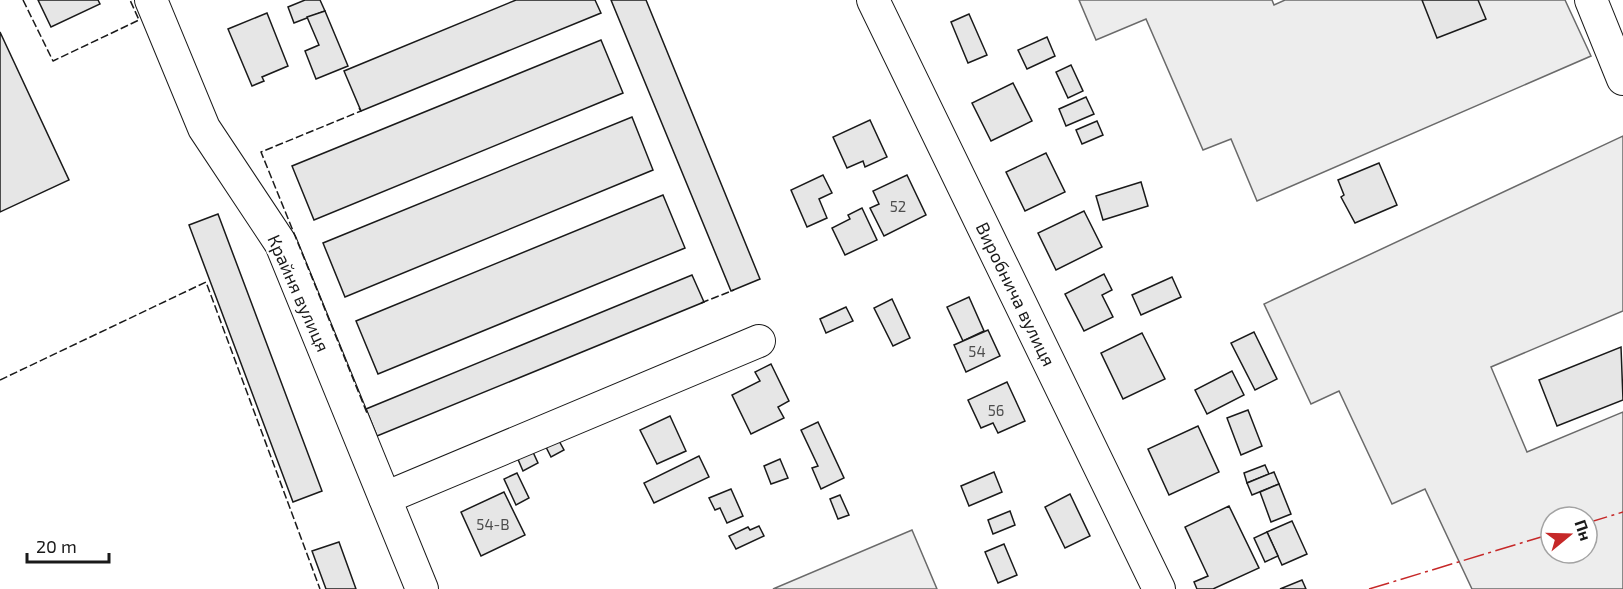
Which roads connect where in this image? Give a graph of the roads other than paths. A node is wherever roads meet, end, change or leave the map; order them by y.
1 (151, 0) edge
2 (873, 0) edge
3 (1591, 0) edge
4 (1623, 79) edge
5 (759, 341) dead end
6 (385, 498) junction
7 (422, 589) edge
8 (1159, 589) edge

1 - 6 street, Крайня вулиця
2 - 8 street, Виробнича вулиця
3 - 4 street
5 - 6 street
6 - 7 street, Крайня вулиця

